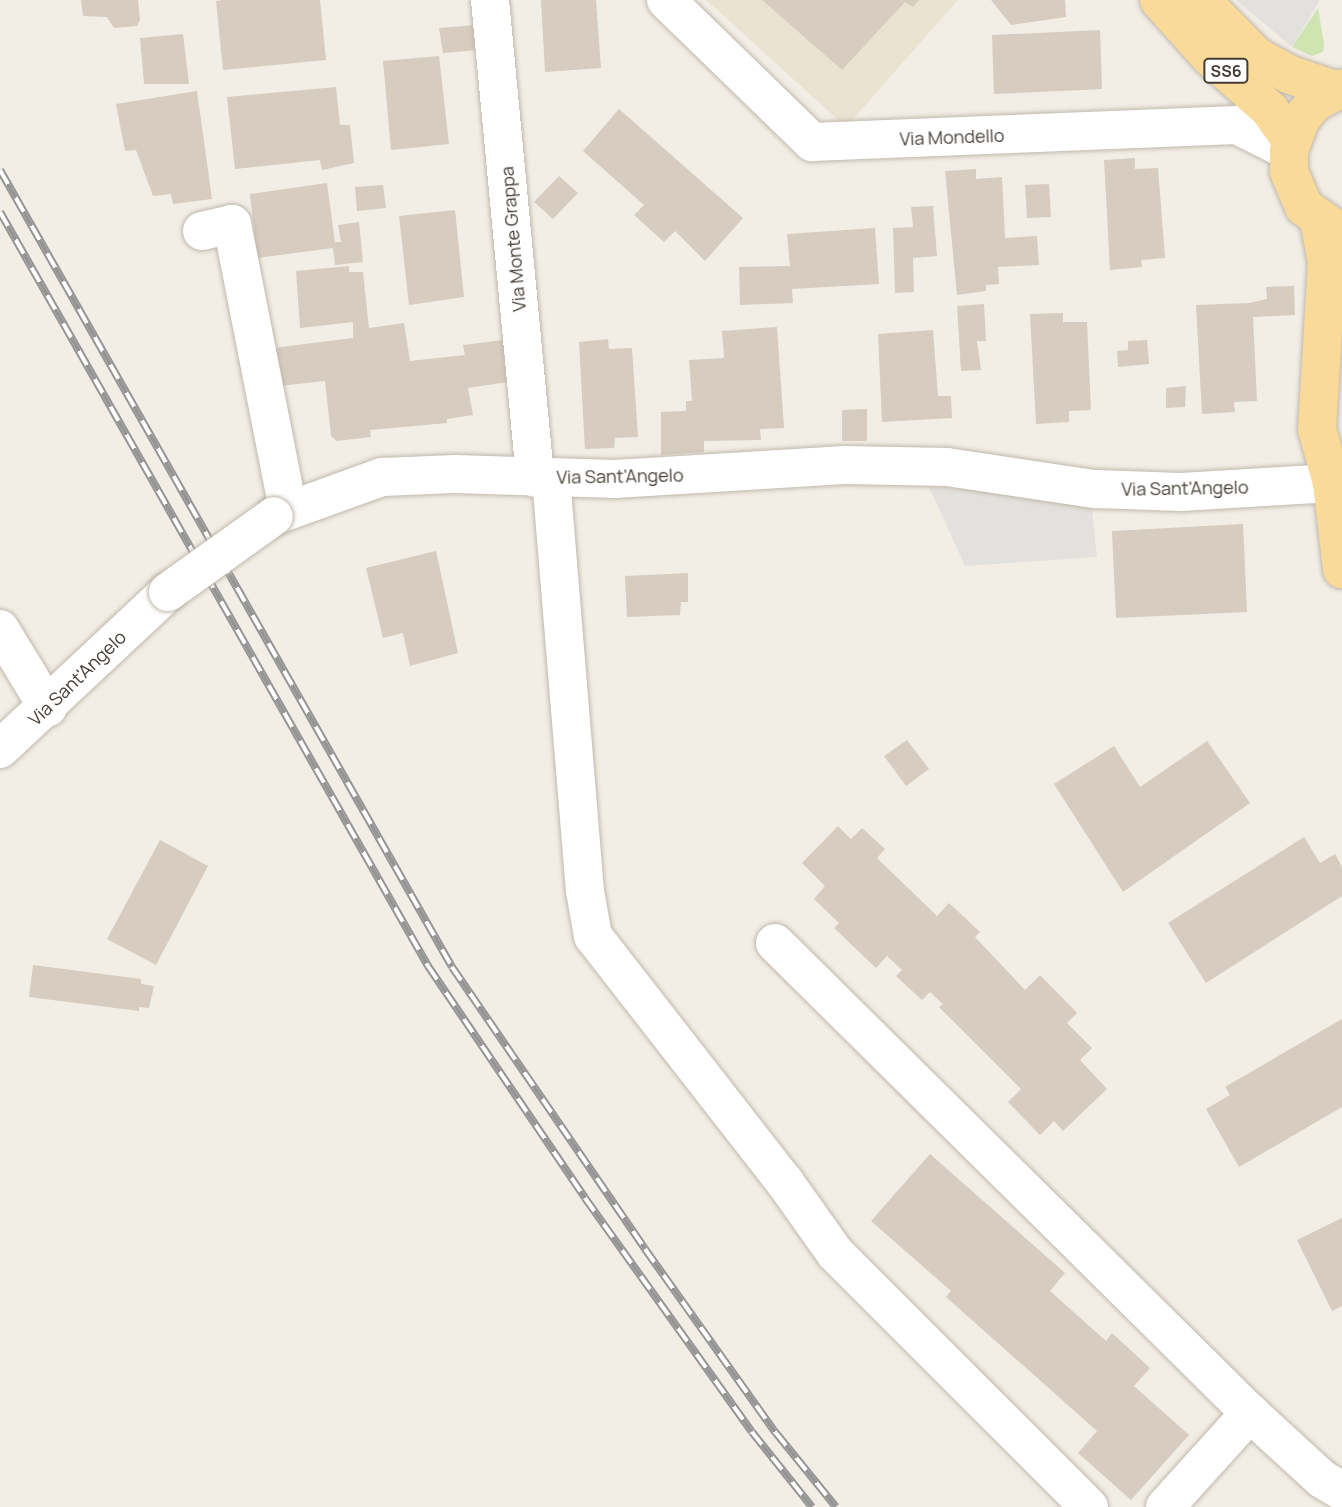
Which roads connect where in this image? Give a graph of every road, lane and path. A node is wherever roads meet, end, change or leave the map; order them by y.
1 (490, 0) edge
2 (666, 0) edge
3 (1159, 0) edge
4 (1201, 0) edge
5 (1338, 89) edge
6 (1290, 146) junction
7 (1331, 227) edge
8 (202, 231) dead end
9 (1339, 470) edge
10 (543, 478) junction
11 (281, 513) junction
12 (1342, 569) edge
13 (0, 629) edge
14 (48, 708) junction
15 (0, 750) edge
16 (775, 943) dead end
17 (1250, 1413) junction
18 (1342, 1491) edge
19 (1089, 1507) edge
20 (1165, 1507) edge

1 - 10 street, Via Monte Grappa
2 - 6 street, Via Mondello
3 - 6 main road, SS6
4 - 5 main road, SS6
5 - 6 main road
6 - 7 main road
7 - 9 main road
8 - 11 street
9 - 10 street, Via Sant'Angelo
9 - 12 main road
10 - 11 street, Via Sant'Angelo
10 - 19 street, Via Monte Grappa
11 - 14 street, Via Sant'Angelo, bridge
13 - 14 street
14 - 15 street, Via Sant'Angelo
16 - 17 street
17 - 18 street
17 - 20 street

